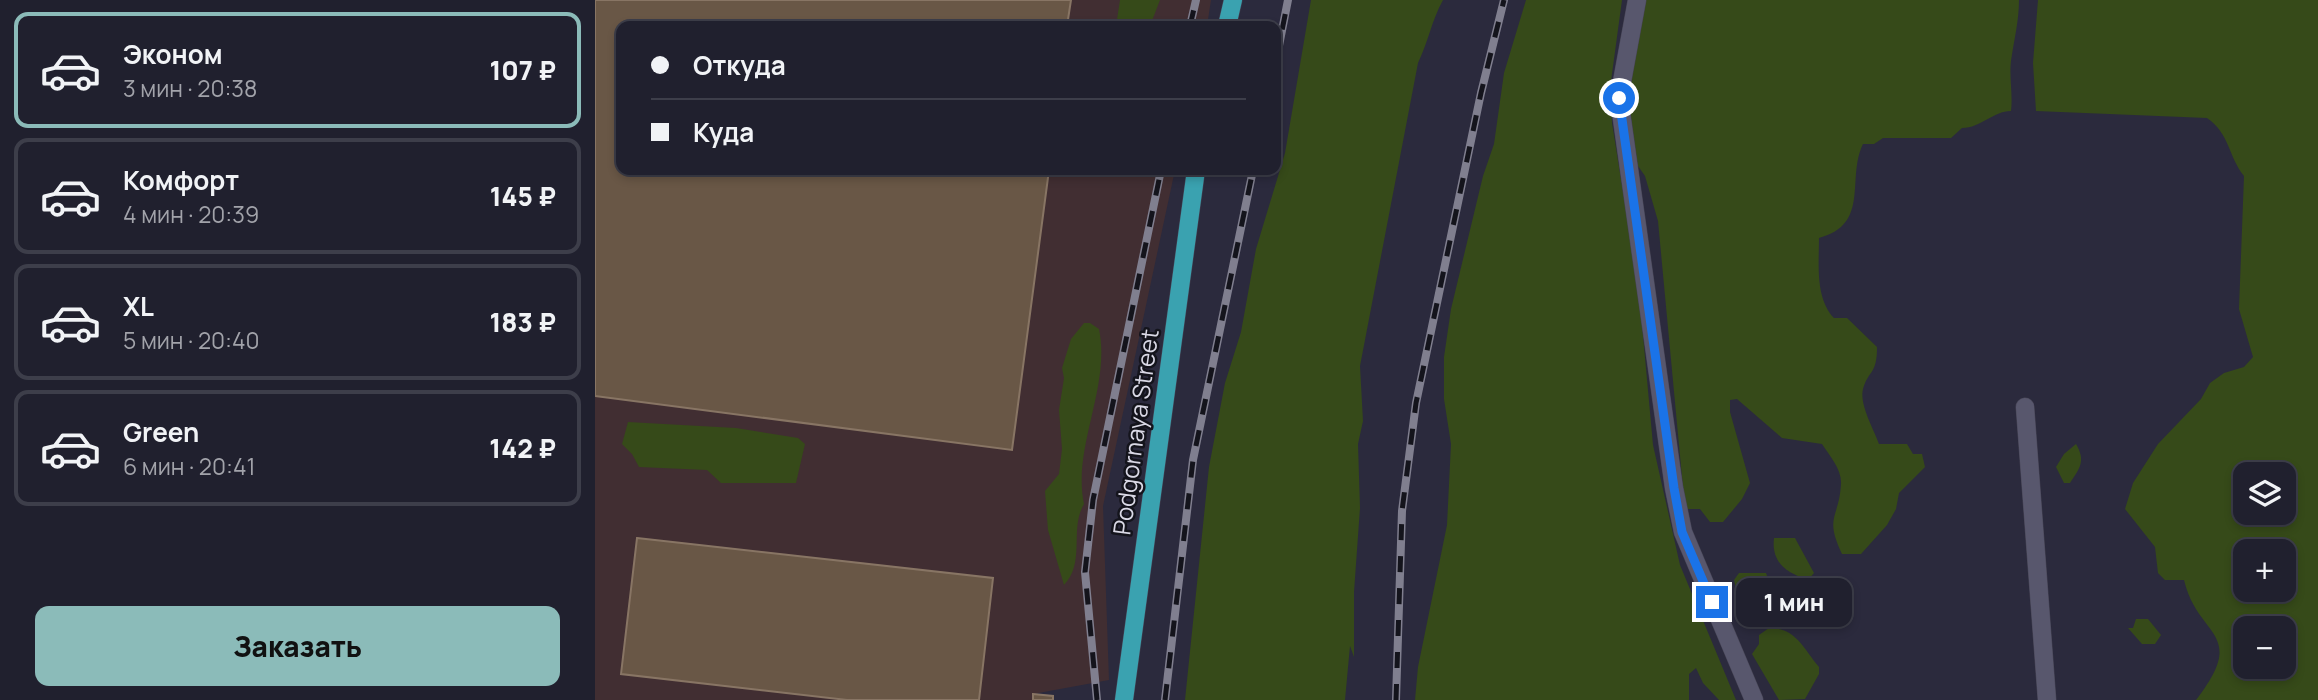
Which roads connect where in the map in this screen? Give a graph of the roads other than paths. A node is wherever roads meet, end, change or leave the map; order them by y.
1 (1233, 0) edge
2 (1637, 0) edge
3 (1228, 21) edge
4 (1195, 175) edge
5 (2025, 407) dead end
6 (1125, 700) edge
7 (1753, 700) edge
8 (2047, 700) edge

1 - 3 main road
2 - 7 lane
4 - 6 main road, Podgornaya Street
5 - 8 lane

